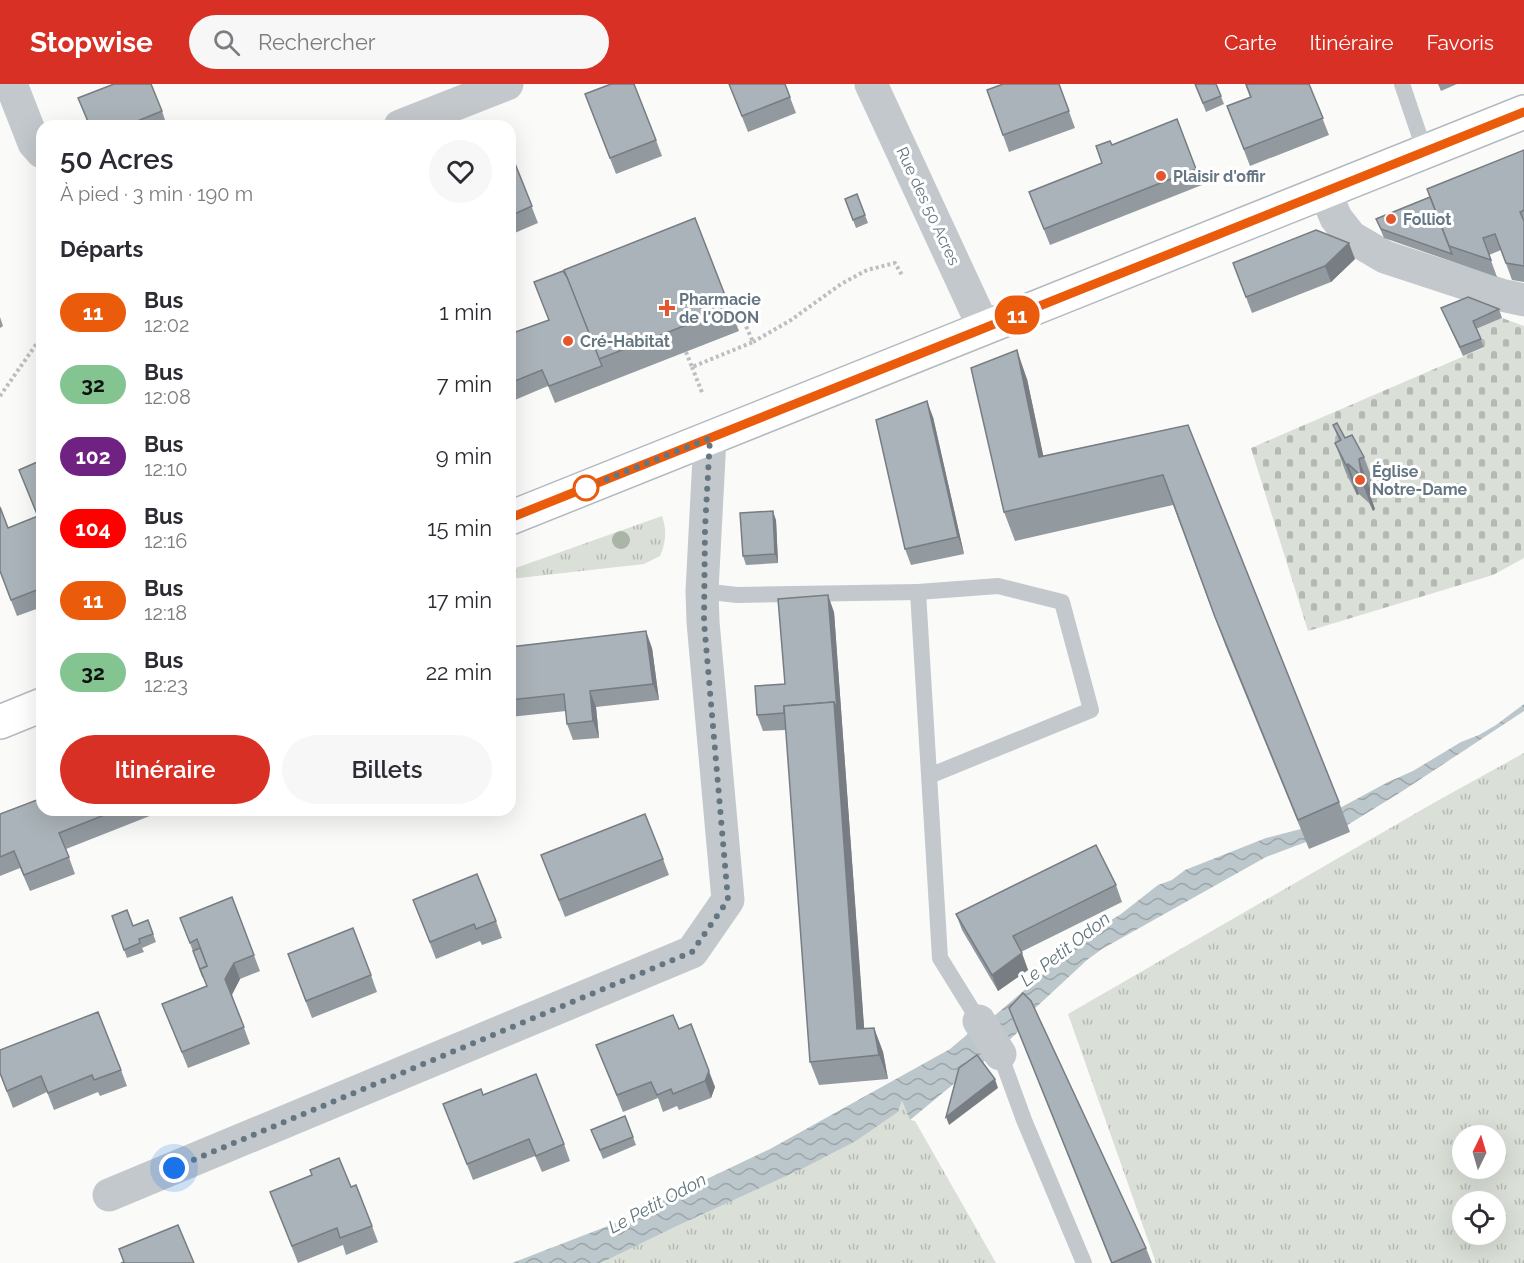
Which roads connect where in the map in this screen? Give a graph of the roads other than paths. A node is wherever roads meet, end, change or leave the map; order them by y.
1 (11, 84) edge
2 (507, 84) edge
3 (871, 84) edge
4 (1402, 84) edge
5 (1524, 112) edge
6 (415, 120) edge
7 (36, 145) edge
8 (1425, 152) junction
9 (1325, 192) junction
10 (1524, 300) edge
11 (984, 328) junction
12 (710, 438) junction
13 (516, 516) edge
14 (702, 591) junction
15 (918, 592) junction
16 (36, 707) edge
17 (0, 722) edge
18 (929, 776) junction
19 (979, 1021) joint
20 (1000, 1054) joint
21 (109, 1195) dead end
22 (1084, 1263) edge

1 - 7 street
2 - 6 street
3 - 11 street, Rue des 50 Acres
4 - 8 lane
5 - 8 main road
8 - 9 main road
9 - 10 street
9 - 11 main road
11 - 12 main road
12 - 13 main road
12 - 14 street
14 - 15 lane
14 - 21 street
15 - 18 lane
15 - 18 lane
16 - 17 main road
18 - 19 lane
19 - 20 street
20 - 22 lane

